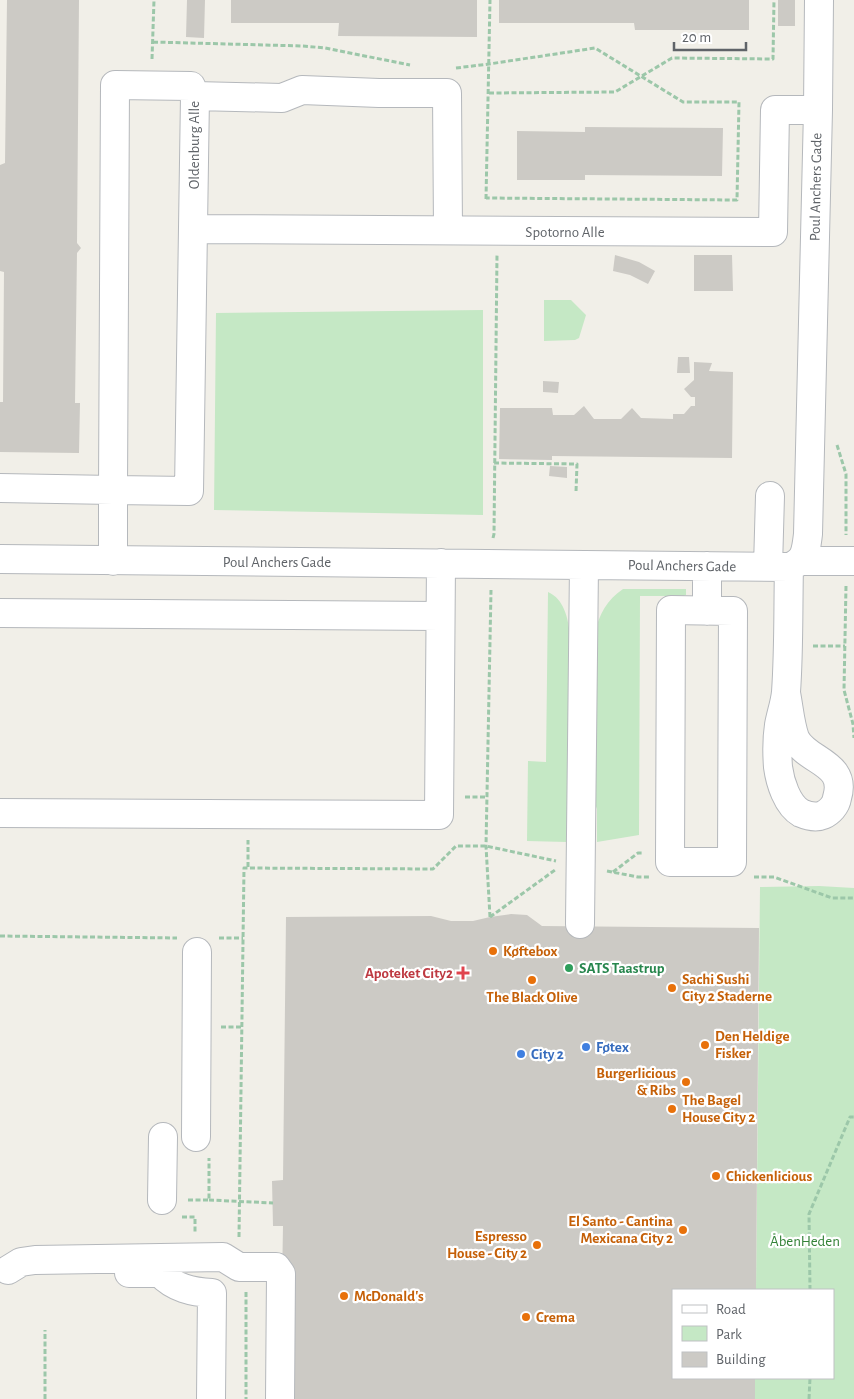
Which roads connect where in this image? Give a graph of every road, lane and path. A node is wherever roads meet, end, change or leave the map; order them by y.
1 (154, 0) edge
2 (490, 0) edge
3 (774, 0) edge
4 (819, 0) edge
5 (153, 42) junction
6 (489, 64) junction
7 (418, 67) dead end
8 (454, 68) dead end
9 (642, 76) junction
10 (152, 86) junction
11 (488, 93) junction
12 (196, 96) junction
13 (818, 110) junction
14 (486, 198) junction
15 (193, 229) junction
16 (448, 230) junction
17 (486, 232) junction
18 (494, 464) dead end
19 (0, 488) edge
20 (113, 490) junction
21 (576, 492) dead end
22 (770, 496) dead end
23 (0, 559) edge
24 (113, 561) junction
25 (850, 561) edge
26 (440, 563) junction
27 (584, 565) junction
28 (785, 565) junction
29 (700, 566) junction
30 (700, 611) junction
31 (0, 613) edge
32 (440, 616) junction
33 (786, 694) dead end
34 (854, 738) edge
35 (0, 813) edge
36 (486, 846) junction
37 (638, 853) dead end
38 (557, 861) dead end
39 (559, 868) dead end
40 (613, 872) dead end
41 (580, 924) dead end
42 (0, 936) edge
43 (243, 938) junction
44 (199, 943) junction
45 (854, 1117) edge
46 (163, 1137) dead end
47 (196, 1137) dead end
48 (162, 1200) dead end
49 (197, 1200) dead end
50 (273, 1203) dead end
51 (184, 1217) dead end
52 (195, 1231) dead end
53 (242, 1267) junction
54 (4, 1270) edge
55 (810, 1289) edge
56 (45, 1330) dead end
57 (810, 1379) edge
58 (45, 1399) edge
59 (211, 1399) edge
60 (246, 1399) edge
61 (280, 1399) edge
62 (809, 1399) edge

1 - 5 path
2 - 6 path
3 - 9 path
4 - 13 street, Poul Anchers Gade
5 - 7 path
5 - 10 path
6 - 8 path
6 - 9 path
6 - 11 path
9 - 11 path
9 - 14 path
10 - 12 street, Oldenburg Alle
10 - 20 street, Oldenburg Alle
11 - 14 path
12 - 15 street, Oldenburg Alle
12 - 16 street
13 - 17 street, Spotorno Alle
13 - 28 street, Poul Anchers Gade
14 - 17 path
15 - 16 street, Spotorno Alle
15 - 20 street, Oldenburg Alle
16 - 17 street, Spotorno Alle
18 - 21 path
19 - 20 street
20 - 24 street, Oldenburg Alle
22 - 28 street
23 - 24 street, Poul Anchers Gade
24 - 26 street, Poul Anchers Gade
25 - 28 street
25 - 34 path
26 - 27 street, Poul Anchers Gade
26 - 32 street
27 - 29 street, Poul Anchers Gade
27 - 41 street
28 - 29 street, Poul Anchers Gade
28 - 33 street
29 - 30 street
30 - 30 street
31 - 32 street
32 - 35 street
36 - 38 path
36 - 39 path
36 - 43 path
37 - 40 path
42 - 44 path
43 - 44 path
43 - 53 path
44 - 47 street
45 - 55 path
46 - 48 street
49 - 50 path, bridge
51 - 52 path
53 - 54 street
53 - 60 path
53 - 61 street
54 - 59 street
56 - 58 path
57 - 62 path

